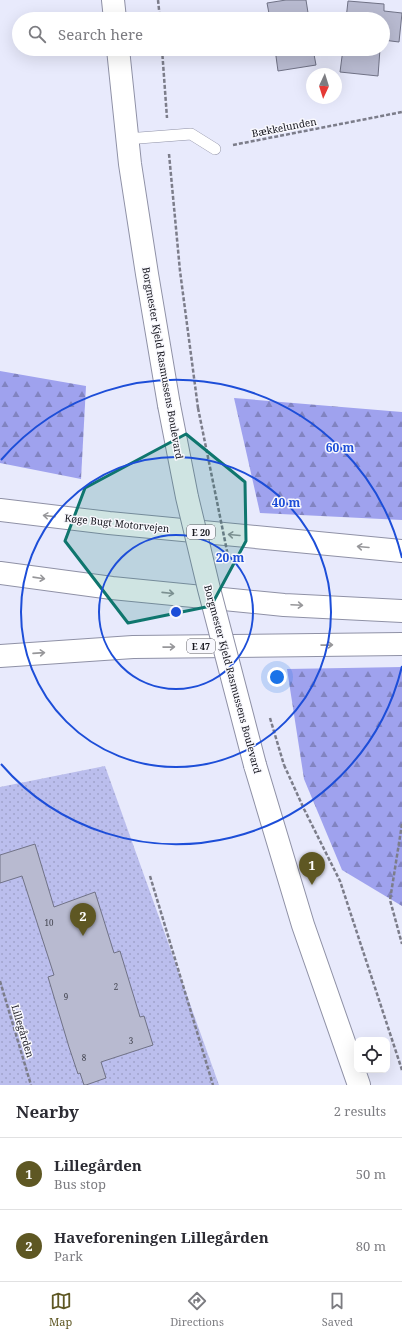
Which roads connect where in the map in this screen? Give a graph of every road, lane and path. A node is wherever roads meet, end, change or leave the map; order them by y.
1 (113, 0) edge
2 (158, 0) edge
3 (114, 12) edge
4 (159, 12) edge
5 (119, 56) edge
6 (162, 56) edge
7 (402, 112) edge
8 (168, 135) junction
9 (126, 139) junction
10 (215, 149) joint
11 (169, 156) junction
12 (175, 156) dead end
13 (0, 510) edge
14 (402, 551) edge
15 (229, 558) dead end
16 (0, 573) edge
17 (402, 611) edge
18 (402, 644) edge
19 (0, 656) edge
20 (269, 714) dead end
21 (402, 824) edge
22 (150, 876) dead end
23 (402, 944) edge
24 (0, 981) edge
25 (402, 1058) edge
26 (399, 1063) junction
27 (402, 1070) edge
28 (31, 1085) edge
29 (213, 1085) edge
30 (359, 1085) edge

1 - 3 main road
2 - 4 path
5 - 9 main road, Borgmester Kjeld Rasmussens Boulevard
6 - 8 path
7 - 10 path, Bækkelunden
8 - 9 lane
8 - 10 lane
8 - 11 path
9 - 30 main road, Borgmester Kjeld Rasmussens Boulevard, bridge
11 - 12 path
11 - 15 path, bridge
14 -> 13 main road, Køge Bugt Motorvejen / E 20
16 -> 17 main road
19 -> 18 main road, E 47
20 - 26 path, bridge
21 - 23 path
22 - 29 path
24 - 28 path, Lillegården
25 - 26 path
26 - 27 path

